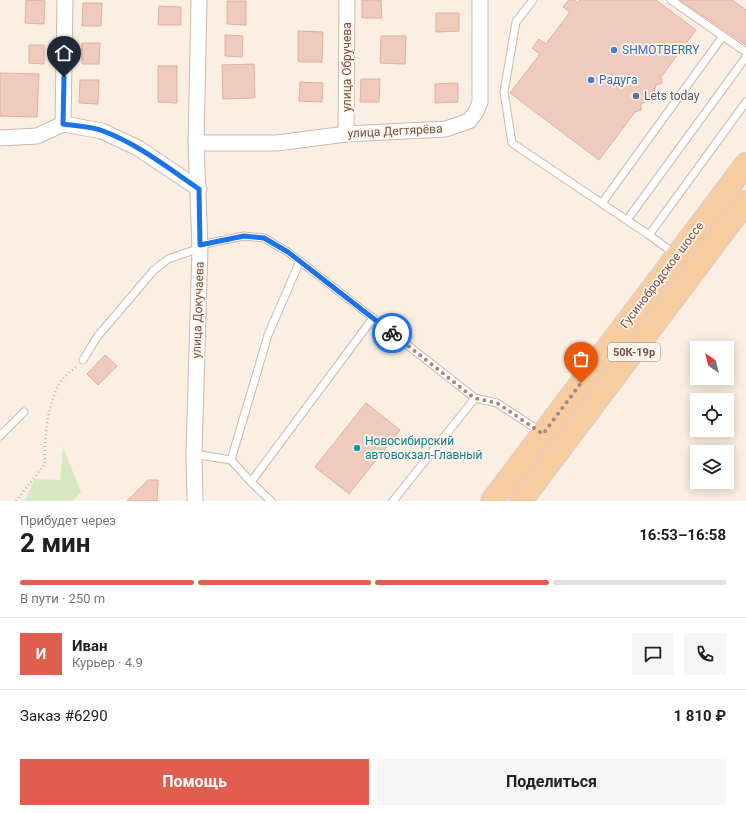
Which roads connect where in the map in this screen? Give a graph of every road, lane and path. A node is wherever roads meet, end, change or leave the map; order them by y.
1 (66, 0) edge
2 (199, 0) edge
3 (347, 0) edge
4 (480, 0) edge
5 (533, 0) edge
6 (671, 0) edge
7 (723, 36) junction
8 (746, 52) edge
9 (746, 57) edge
10 (746, 102) edge
11 (63, 124) junction
12 (346, 134) junction
13 (0, 138) edge
14 (196, 144) junction
15 (746, 164) edge
16 (199, 189) junction
17 (746, 202) edge
18 (602, 203) junction
19 (627, 220) junction
20 (650, 235) junction
21 (200, 246) junction
22 (677, 256) junction
23 (300, 261) junction
24 (373, 318) junction
25 (83, 360) joint
26 (474, 398) junction
27 (24, 412) dead end
28 (543, 434) junction
29 (0, 436) edge
30 (194, 454) junction
31 (231, 460) junction
32 (251, 482) junction
33 (16, 501) edge
34 (195, 501) edge
35 (271, 501) edge
36 (393, 501) edge
37 (492, 501) edge
38 (522, 501) edge

1 - 11 street
2 - 14 street, улица Докучаева
3 - 12 street, улица Обручева
4 - 12 street, улица Дегтярёва
5 - 18 lane
6 - 7 lane
7 - 8 lane
7 - 18 lane
9 - 19 lane
10 - 20 lane
11 - 13 street
11 - 16 street
12 - 14 street, улица Дегтярёва
14 - 16 street, улица Докучаева
15 - 22 main road, Гусинобродское шоссе / 50К-19р
16 - 21 street, улица Докучаева
17 - 38 main road, Гусинобродское шоссе / 50К-19р
18 - 19 lane
19 - 20 lane
20 - 22 lane
21 - 23 lane
21 - 25 lane
21 - 30 street, улица Докучаева
22 - 28 main road, Гусинобродское шоссе / 50К-19р
23 - 24 lane
23 - 31 lane
24 - 26 lane
24 - 32 lane
25 - 33 path
26 - 28 lane
26 - 36 lane
27 - 29 lane
28 - 37 main road, Гусинобродское шоссе / 50К-19р
30 - 31 lane
30 - 34 street, улица Докучаева
31 - 32 lane
32 - 35 lane

